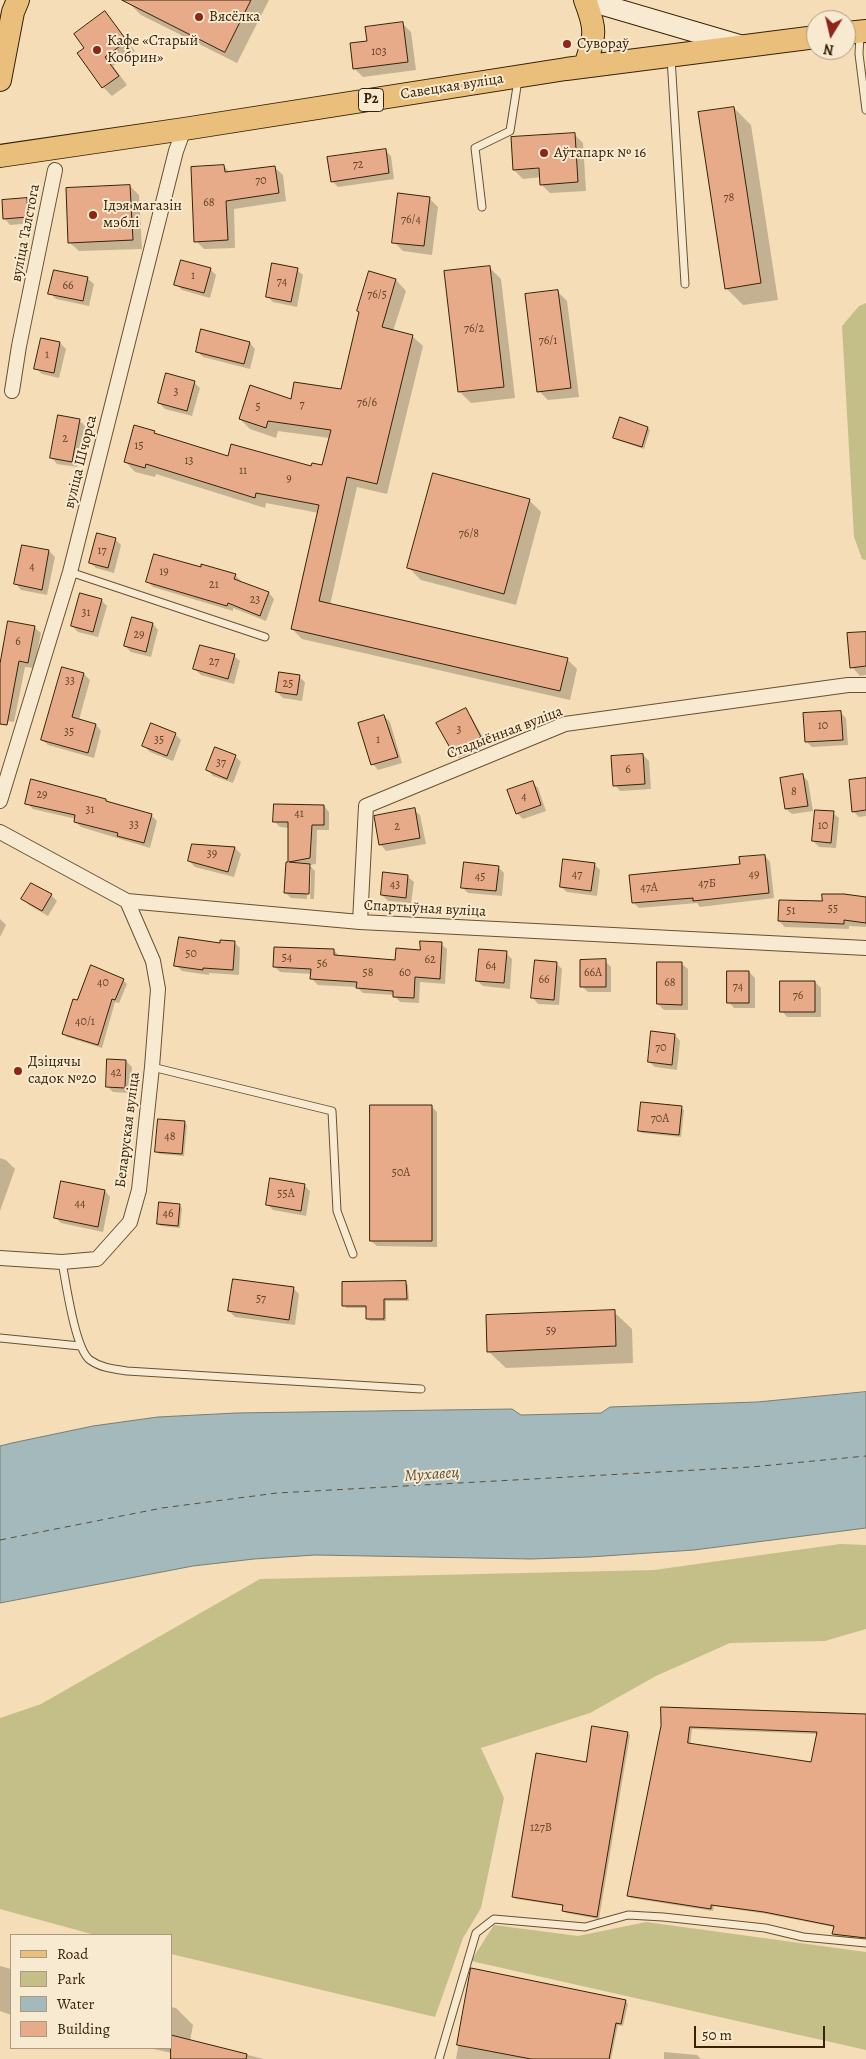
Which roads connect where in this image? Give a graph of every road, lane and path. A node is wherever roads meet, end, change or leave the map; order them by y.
1 (18, 0) edge
2 (586, 0) edge
3 (857, 32) edge
4 (806, 38) edge
5 (743, 46) junction
6 (3, 48) edge
7 (671, 55) junction
8 (585, 66) junction
9 (518, 77) junction
10 (0, 80) edge
11 (866, 110) edge
12 (184, 129) junction
13 (0, 156) edge
14 (55, 170) dead end
15 (482, 208) dead end
16 (684, 284) dead end
17 (12, 391) dead end
18 (70, 572) junction
19 (265, 637) dead end
20 (866, 684) edge
21 (0, 801) edge
22 (0, 832) edge
23 (127, 901) junction
24 (360, 922) junction
25 (866, 948) edge
26 (152, 1067) junction
27 (353, 1254) dead end
28 (0, 1258) edge
29 (62, 1262) junction
30 (0, 1338) edge
31 (80, 1346) junction
32 (421, 1389) dead end
33 (866, 1943) edge
34 (439, 2059) edge

1 - 6 main road
2 - 5 main road
2 - 8 main road
3 - 11 lane
4 - 5 main road, Савецкая вуліца / Р2
5 - 7 main road, Савецкая вуліца / Р2
6 - 10 main road
7 - 8 main road, Савецкая вуліца / Р2
7 - 16 lane
8 - 9 main road, Савецкая вуліца / Р2
9 - 12 main road, Савецкая вуліца / Р2
9 - 15 lane
12 - 13 main road, Савецкая вуліца / Р2
12 - 18 street, вуліца Шчорса
14 - 17 street, вуліца Талстога
18 - 19 lane
18 - 21 street, вуліца Шчорса
20 - 24 street, Стадыённая вуліца
22 - 23 street, Спартыўная вуліца
23 - 24 street, Спартыўная вуліца
23 - 26 street, Беларуская вуліца
24 - 25 street, Спартыўная вуліца
26 - 27 lane
26 - 29 street, Беларуская вуліца
28 - 29 street, Беларуская вуліца
29 - 31 lane
30 - 31 lane
31 - 32 lane
33 - 34 lane

